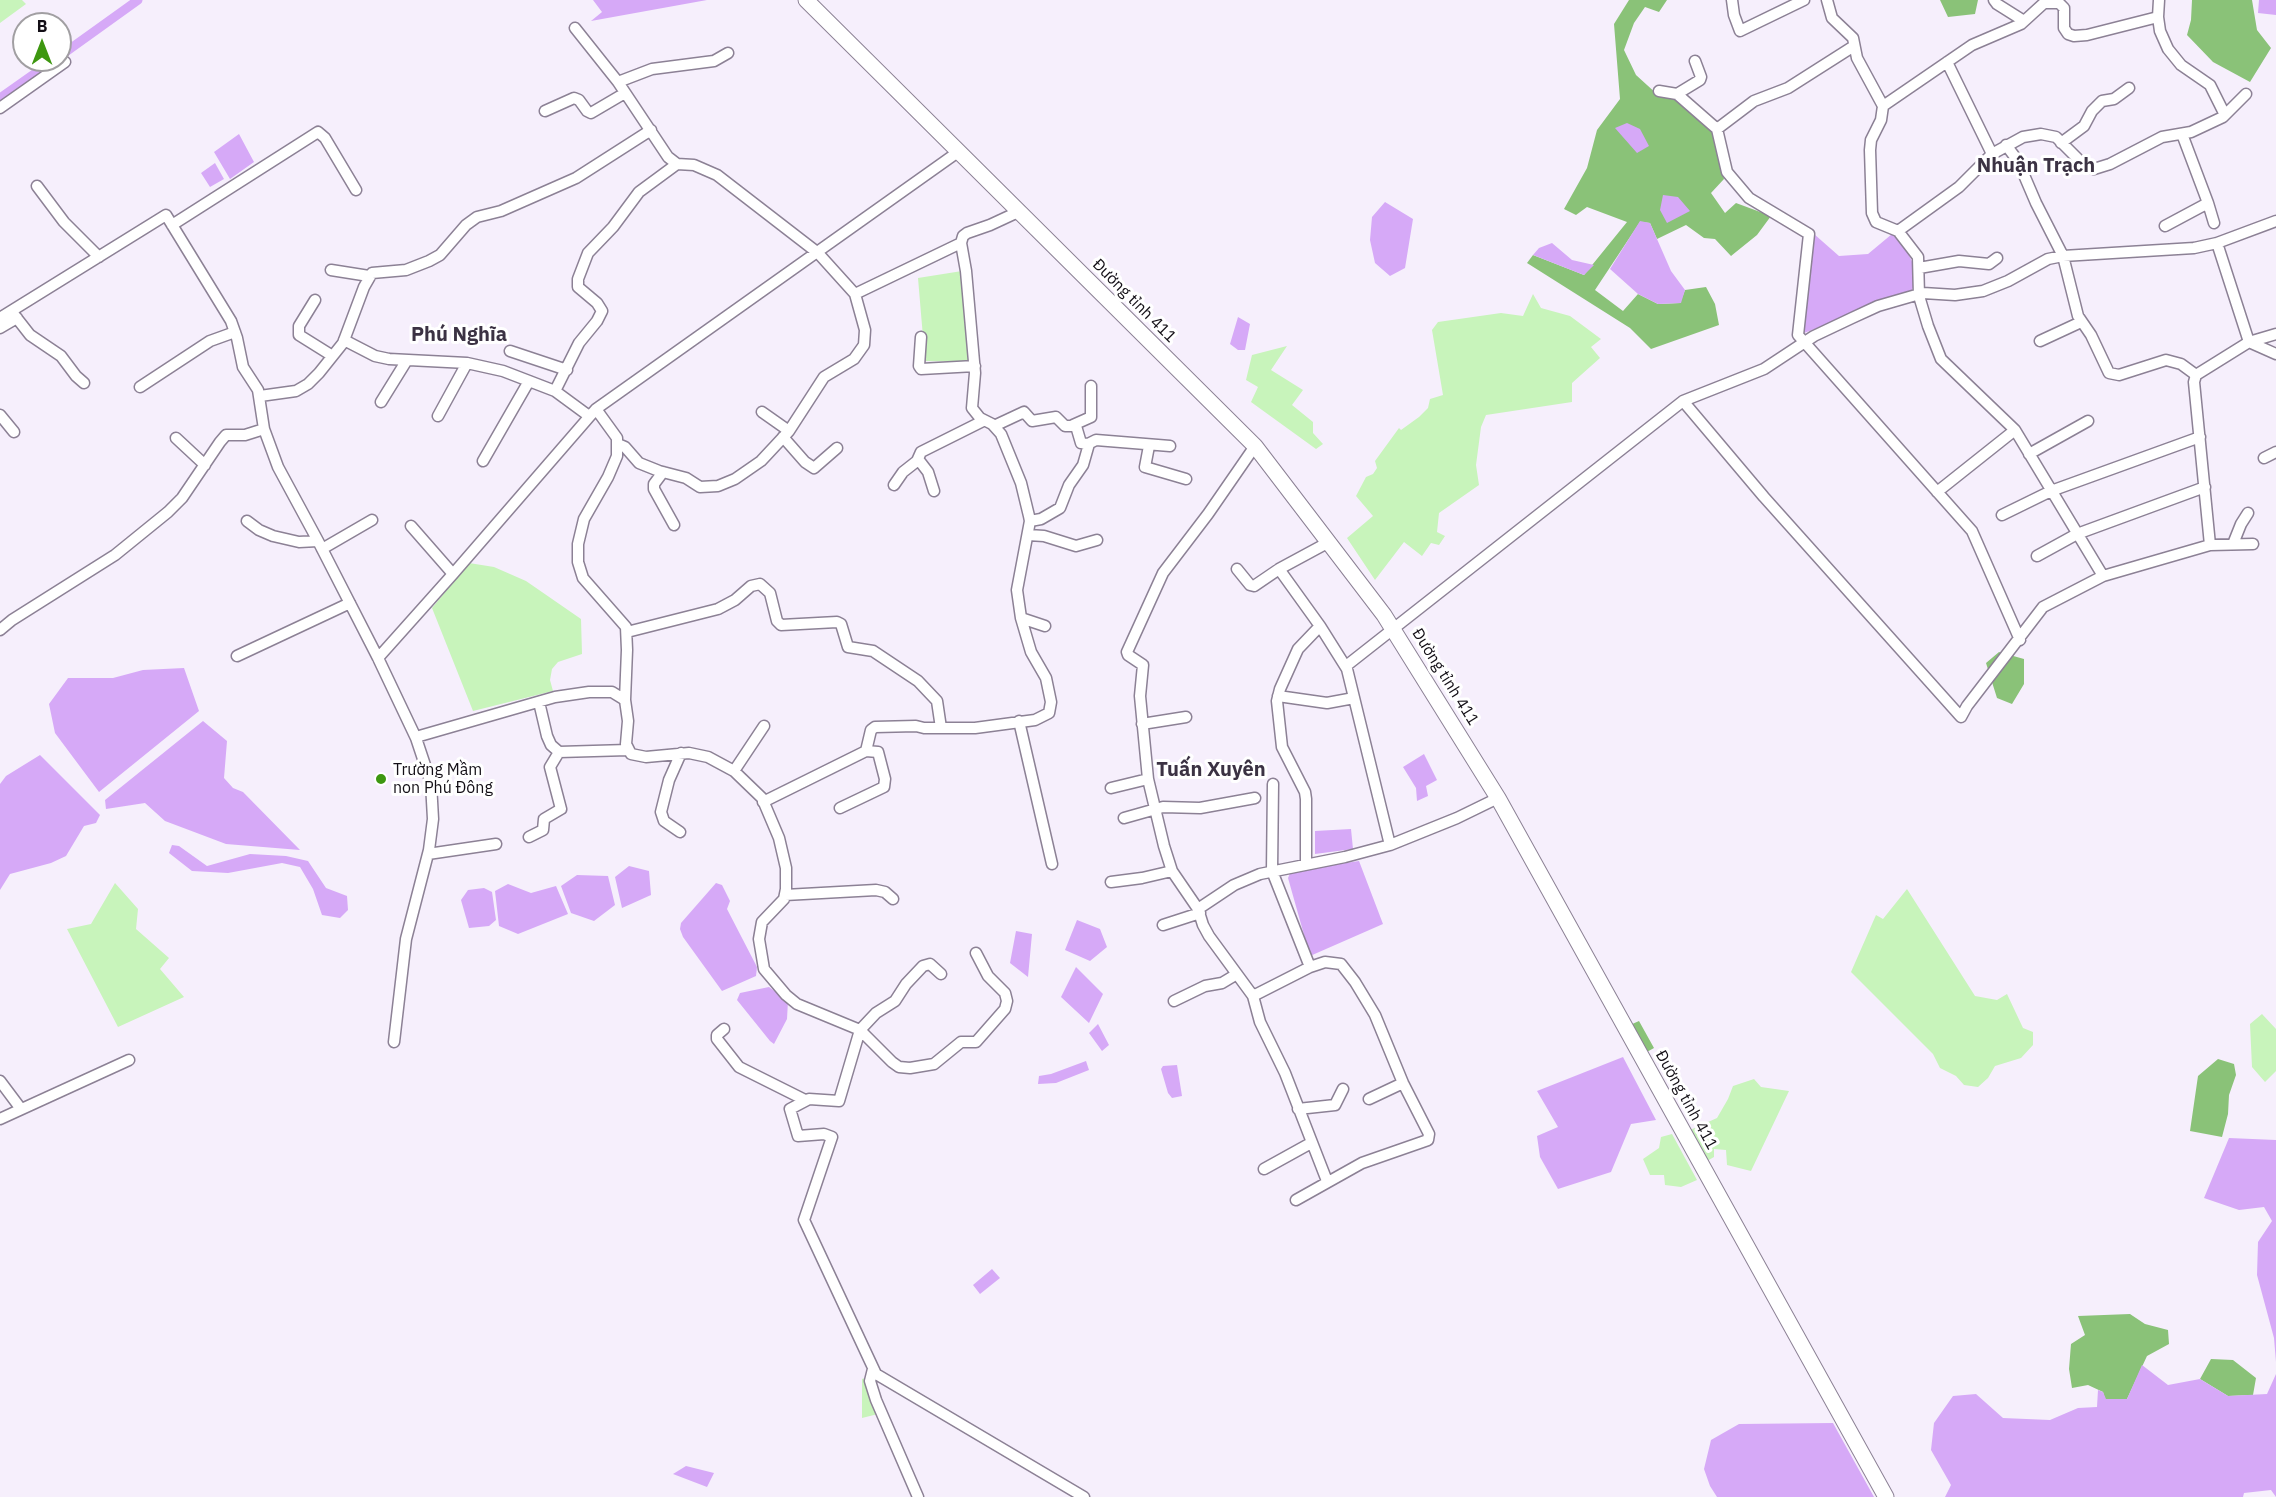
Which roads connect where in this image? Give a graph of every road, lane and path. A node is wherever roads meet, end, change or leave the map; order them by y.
1 (806, 0) edge
2 (1732, 0) edge
3 (1804, 0) edge
4 (1827, 0) edge
5 (1994, 0) edge
6 (2159, 0) edge
7 (2158, 17) junction
8 (2024, 21) junction
9 (578, 32) dead end
10 (1854, 46) junction
11 (728, 53) dead end
12 (1695, 62) dead end
13 (1947, 62) junction
14 (51, 72) edge
15 (618, 81) junction
16 (2129, 88) dead end
17 (1659, 91) dead end
18 (626, 93) junction
19 (1677, 94) junction
20 (2247, 94) dead end
21 (1883, 106) junction
22 (0, 108) edge
23 (545, 111) dead end
24 (2225, 115) junction
25 (1717, 129) junction
26 (651, 130) junction
27 (2182, 134) junction
28 (2061, 142) junction
29 (2006, 145) junction
30 (958, 152) junction
31 (1992, 154) junction
32 (677, 164) junction
33 (37, 186) dead end
34 (356, 190) dead end
35 (2208, 203) junction
36 (1018, 212) junction
37 (169, 220) junction
38 (2276, 221) edge
39 (2214, 223) dead end
40 (2165, 226) dead end
41 (1898, 231) junction
42 (961, 243) junction
43 (2217, 243) junction
44 (818, 253) junction
45 (2063, 256) junction
46 (99, 257) junction
47 (1997, 258) dead end
48 (1919, 268) junction
49 (332, 270) dead end
50 (369, 276) junction
51 (855, 294) junction
52 (1919, 294) junction
53 (315, 300) dead end
54 (9, 314) edge
55 (2081, 322) junction
56 (0, 328) edge
57 (235, 332) junction
58 (2276, 334) edge
59 (921, 338) dead end
60 (344, 340) junction
61 (2040, 340) dead end
62 (2250, 342) junction
63 (1803, 343) junction
64 (510, 351) dead end
65 (2276, 354) edge
66 (331, 355) junction
67 (407, 360) junction
68 (466, 363) junction
69 (975, 366) junction
70 (567, 370) junction
71 (2196, 375) junction
72 (529, 381) junction
73 (84, 382) dead end
74 (1091, 386) dead end
75 (140, 387) dead end
76 (555, 391) junction
77 (260, 396) junction
78 (1683, 401) junction
79 (381, 402) dead end
80 (593, 412) junction
81 (762, 412) dead end
82 (0, 415) edge
83 (438, 416) dead end
84 (982, 421) junction
85 (2088, 421) dead end
86 (1073, 425) junction
87 (994, 426) junction
88 (264, 429) junction
89 (2015, 430) junction
90 (14, 432) dead end
91 (786, 434) junction
92 (2200, 437) junction
93 (176, 438) dead end
94 (618, 444) junction
95 (1088, 444) junction
96 (1149, 446) junction
97 (1170, 446) dead end
98 (1255, 446) junction
99 (837, 448) dead end
100 (2276, 452) edge
101 (2029, 454) junction
102 (2264, 458) dead end
103 (918, 459) junction
104 (483, 461) dead end
105 (205, 465) junction
106 (663, 472) junction
107 (1186, 479) dead end
108 (894, 485) dead end
109 (2205, 487) junction
110 (934, 491) dead end
111 (2051, 491) junction
112 (1937, 492) junction
113 (2248, 513) dead end
114 (2002, 515) dead end
115 (372, 520) dead end
116 (247, 521) dead end
117 (1030, 521) junction
118 (674, 525) dead end
119 (411, 526) dead end
120 (2077, 534) junction
121 (1028, 535) junction
122 (1097, 540) dead end
123 (1329, 542) junction
124 (2233, 544) junction
125 (2253, 544) dead end
126 (320, 545) junction
127 (2210, 545) junction
128 (2037, 556) dead end
129 (1279, 568) junction
130 (1237, 569) dead end
131 (453, 574) junction
132 (2103, 576) junction
133 (350, 603) junction
134 (1021, 618) junction
135 (1045, 626) dead end
136 (1320, 626) junction
137 (1393, 629) junction
138 (0, 630) edge
139 (627, 632) junction
140 (2020, 640) junction
141 (237, 656) dead end
142 (378, 658) junction
143 (1346, 666) junction
144 (1278, 696) junction
145 (1354, 698) junction
146 (625, 700) junction
147 (539, 702) junction
148 (1186, 717) dead end
149 (1019, 721) junction
150 (1142, 724) junction
151 (764, 726) dead end
152 (941, 728) junction
153 (416, 737) junction
154 (628, 750) junction
155 (866, 751) junction
156 (559, 752) junction
157 (681, 753) junction
158 (734, 771) junction
159 (1148, 779) junction
160 (1273, 784) dead end
161 (1111, 788) dead end
162 (1255, 798) dead end
163 (1497, 798) junction
164 (763, 802) junction
165 (840, 808) dead end
166 (1156, 809) junction
167 (1124, 818) dead end
168 (680, 832) dead end
169 (529, 837) dead end
170 (496, 844) dead end
171 (1390, 845) junction
172 (428, 854) junction
173 (1052, 864) dead end
174 (1306, 864) junction
175 (1172, 871) junction
176 (1272, 871) junction
177 (1111, 882) dead end
178 (785, 895) junction
179 (892, 899) dead end
180 (1199, 911) junction
181 (1163, 925) dead end
182 (976, 953) dead end
183 (1310, 967) junction
184 (941, 974) dead end
185 (1237, 974) junction
186 (1253, 996) junction
187 (1174, 1001) dead end
188 (724, 1029) dead end
189 (860, 1030) junction
190 (394, 1042) dead end
191 (129, 1060) dead end
192 (0, 1081) edge
193 (1402, 1083) junction
194 (1343, 1089) dead end
195 (1369, 1099) dead end
196 (805, 1100) junction
197 (21, 1109) junction
198 (1298, 1109) junction
199 (0, 1119) edge
200 (1311, 1143) junction
201 (1264, 1169) dead end
202 (1327, 1181) junction
203 (1296, 1200) dead end
204 (873, 1369) junction
205 (918, 1497) edge
206 (1084, 1497) edge
207 (1886, 1497) edge

1 - 30 main road, Đường tỉnh 411
2 - 3 street
4 - 10 street
5 - 8 street
6 - 7 street
7 - 8 street
7 - 24 street
8 - 13 street
9 - 15 street
10 - 21 street
10 - 25 street
11 - 15 street
12 - 19 street
13 - 21 street
13 - 31 street
14 - 22 street
15 - 18 street
16 - 28 street
17 - 19 street
18 - 23 street
18 - 26 street
19 - 25 street
20 - 24 street
21 - 41 street
24 - 27 street
25 - 63 street
26 - 32 street
26 - 50 street
27 - 28 street
27 - 35 street
28 - 29 street
29 - 31 street
29 - 45 street
30 - 36 main road, Đường tỉnh 411
30 - 44 street
31 - 41 street
32 - 44 street
32 - 70 street
33 - 46 street
34 - 37 street
35 - 39 street
35 - 40 street
36 - 42 street
36 - 98 main road, Đường tỉnh 411
37 - 46 street
37 - 57 street
38 - 43 street
41 - 48 street
42 - 51 street
42 - 69 street
43 - 45 street
43 - 62 street
44 - 51 street
44 - 80 street
45 - 52 street
45 - 55 street
46 - 54 street
47 - 48 street
48 - 52 street
49 - 50 street
50 - 60 street
51 - 91 street
52 - 63 street
52 - 89 street
53 - 66 street
54 - 56 street
54 - 73 street
55 - 61 street
55 - 71 street
57 - 75 street
57 - 77 street
58 - 62 street
59 - 69 street
60 - 66 street
60 - 67 street
62 - 65 street
62 - 71 street
63 - 78 street
63 - 112 street
64 - 70 street
66 - 77 street
67 - 68 street
67 - 79 street
68 - 72 street
68 - 83 street
69 - 84 street
70 - 76 street
71 - 92 street
72 - 76 street
72 - 104 street
74 - 86 street
76 - 80 street
77 - 88 street
78 - 137 street
78 - 140 street
80 - 94 street
80 - 131 street
81 - 91 street
82 - 90 street
84 - 87 street
84 - 103 street
85 - 101 street
86 - 87 street
86 - 95 street
87 - 117 street
88 - 105 street
88 - 126 street
89 - 101 street
89 - 112 street
91 - 99 street
91 - 106 street
92 - 109 street
92 - 111 street
93 - 105 street
94 - 106 street
94 - 139 street
95 - 96 street
95 - 117 street
96 - 97 street
96 - 107 street
98 - 123 main road, Đường tỉnh 411
98 - 150 street
100 - 102 street
101 - 111 street
103 - 108 street
103 - 110 street
105 - 138 street
106 - 118 street
109 - 120 street
109 - 127 street
111 - 114 street
111 - 120 street
112 - 140 street
113 - 124 street
115 - 126 street
116 - 126 street
117 - 121 street
119 - 131 street
120 - 128 street
120 - 132 street
121 - 122 street
121 - 134 street
123 - 129 street
123 - 137 main road, Đường tỉnh 411
124 - 125 street
124 - 127 street
126 - 133 street
127 - 132 street
129 - 130 street
129 - 136 street
131 - 142 street
132 - 140 street
133 - 141 street
133 - 142 street
134 - 135 street
134 - 149 street
136 - 143 street
136 - 144 street
137 - 143 street
137 - 163 main road, Đường tỉnh 411
139 - 146 street
139 - 152 street
142 - 153 street
143 - 145 street
144 - 145 street
144 - 174 street
145 - 171 street
146 - 147 street
146 - 154 street
147 - 153 street
147 - 156 street
148 - 150 street
149 - 152 street
149 - 173 street
150 - 159 street
151 - 158 street
152 - 155 street
153 - 172 street
154 - 156 street
154 - 157 street
155 - 164 street
155 - 165 street
156 - 169 street
157 - 158 street
157 - 168 street
158 - 164 street
159 - 161 street
159 - 166 street
160 - 176 street
162 - 166 street
163 - 171 street
163 - 207 main road, Đường tỉnh 411
164 - 178 street
166 - 167 street
166 - 175 street
170 - 172 street
171 - 174 street
172 - 190 street
174 - 176 street
175 - 177 street
175 - 180 street
176 - 180 street
176 - 183 street
178 - 179 street
178 - 189 street
180 - 181 street
180 - 185 street
182 - 189 street
183 - 186 street
183 - 193 street
184 - 189 street
185 - 186 street
185 - 187 street
186 - 198 street
188 - 196 street
189 - 196 street
191 - 197 street
192 - 197 street
193 - 195 street
193 - 202 street
194 - 198 street
196 - 204 street
197 - 199 street
198 - 200 street
200 - 201 street
200 - 202 street
202 - 203 street
204 - 205 street
204 - 206 street

